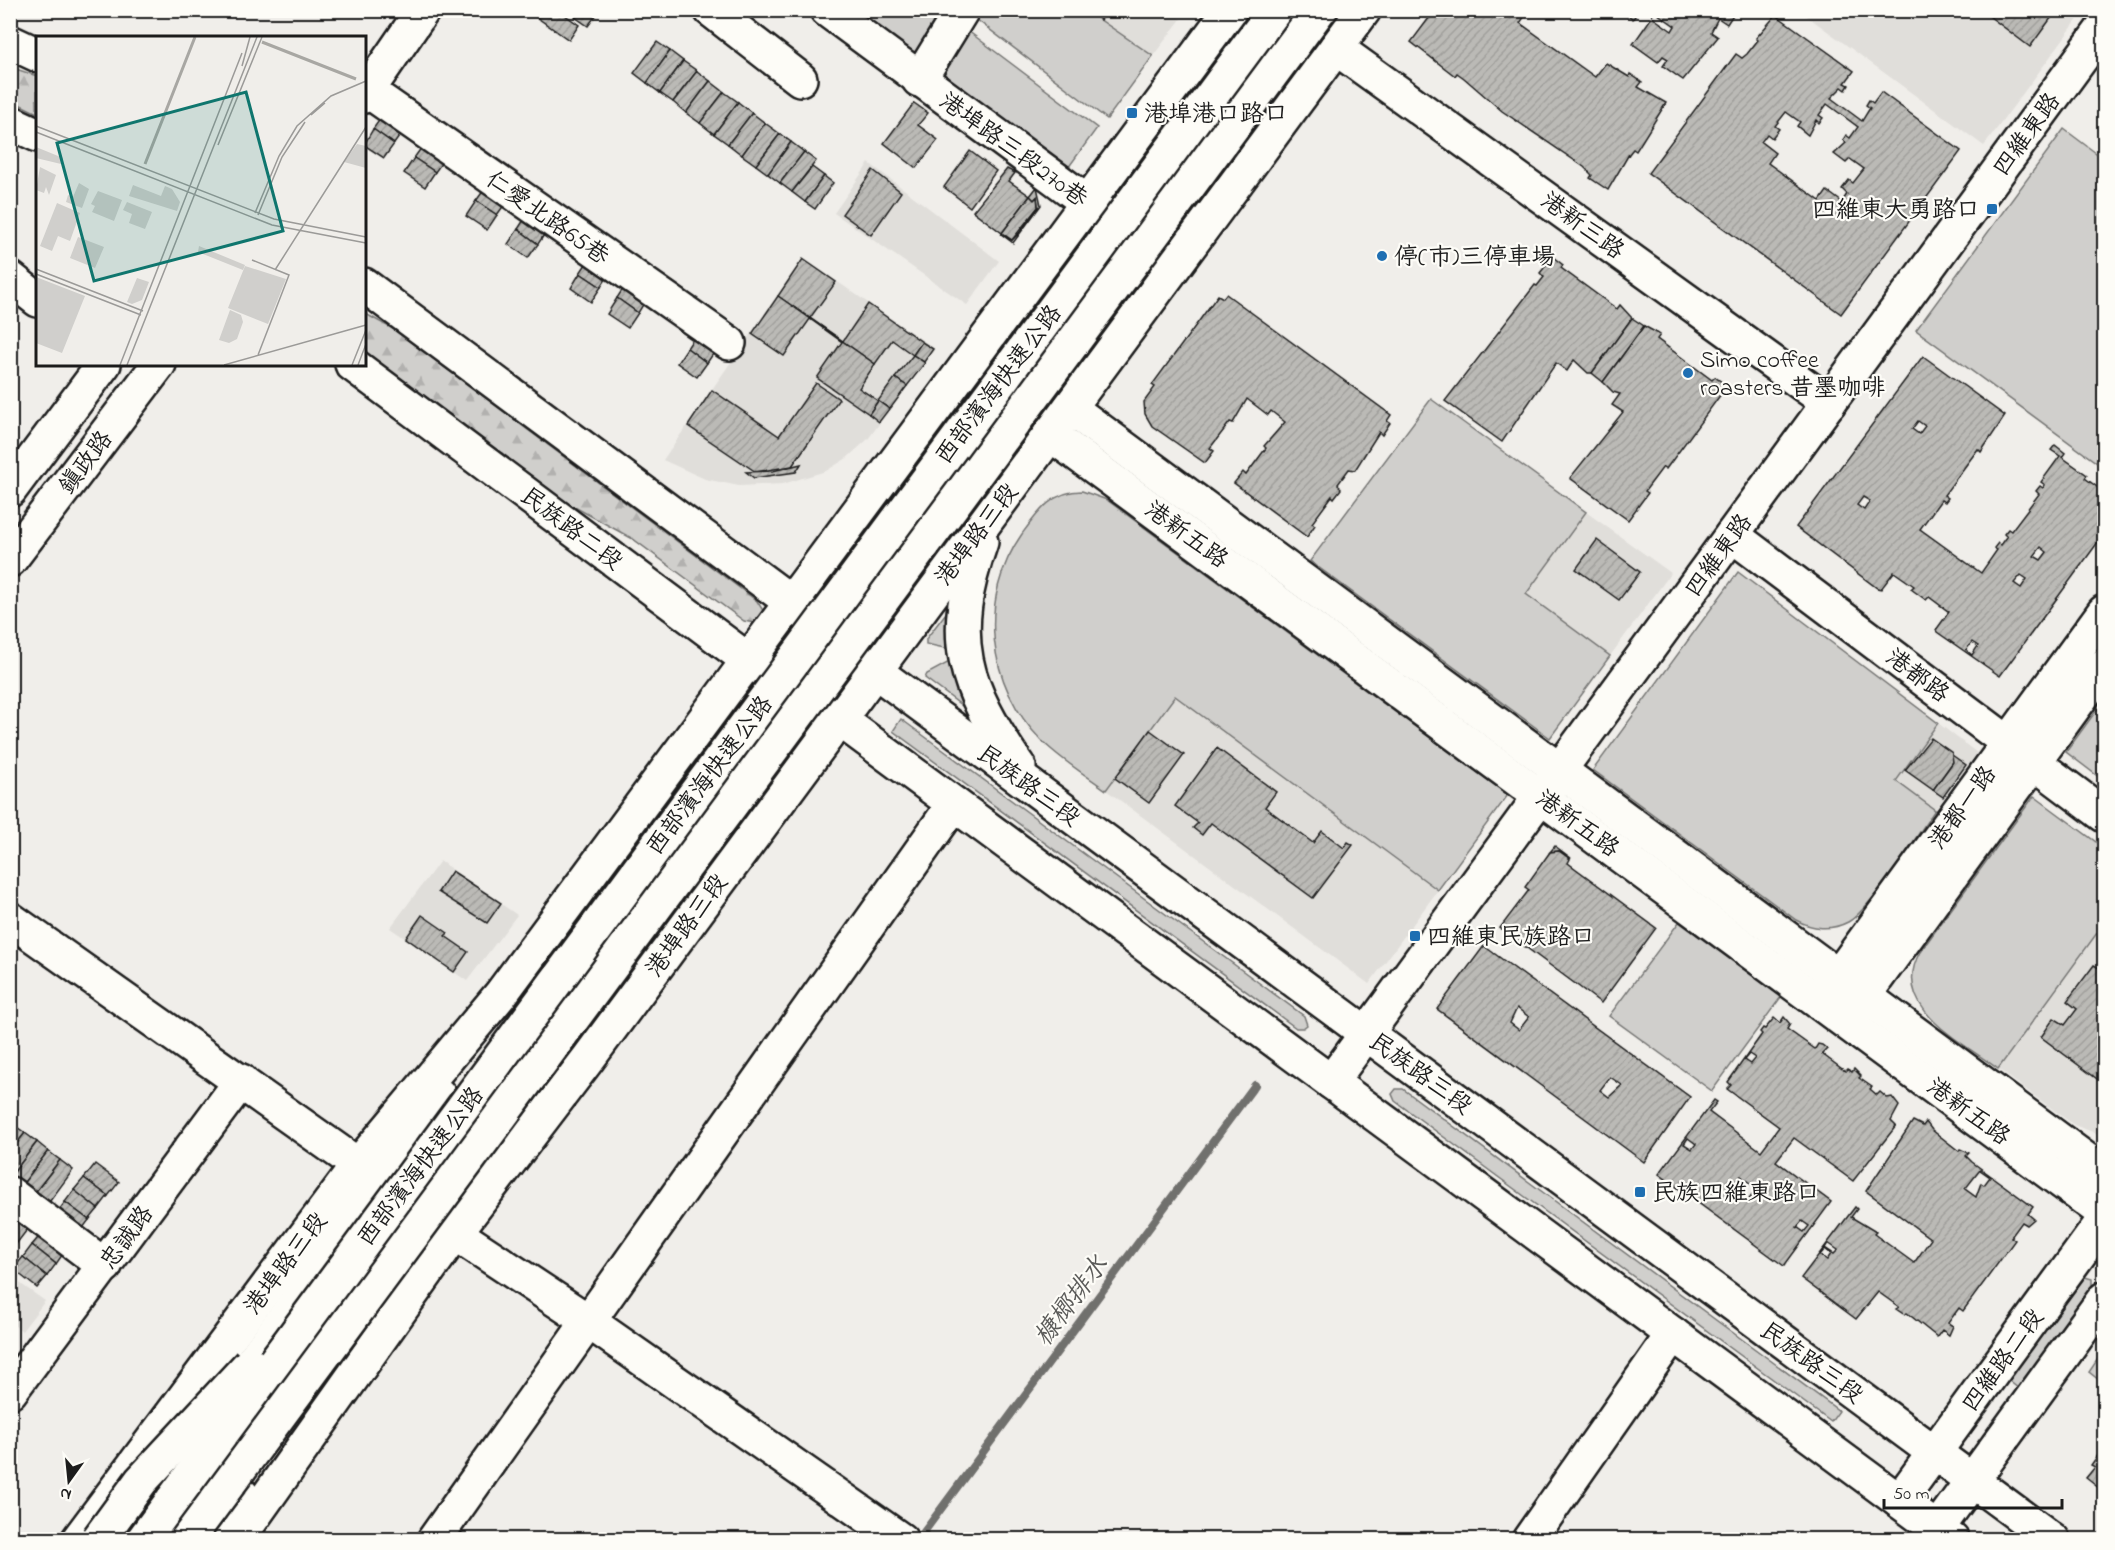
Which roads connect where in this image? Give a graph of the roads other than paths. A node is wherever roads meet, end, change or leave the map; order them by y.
1 (423, 10) edge
2 (711, 10) edge
3 (827, 10) edge
4 (962, 10) edge
5 (1230, 10) edge
6 (1275, 10) edge
7 (1319, 10) edge
8 (1364, 10) edge
9 (2104, 27) edge
10 (10, 42) edge
11 (1336, 48) junction
12 (36, 54) edge
13 (800, 79) dead end
14 (919, 81) junction
15 (366, 94) edge
16 (10, 122) edge
17 (36, 134) edge
18 (1088, 203) junction
19 (1174, 267) junction
20 (10, 278) edge
21 (366, 286) edge
22 (36, 298) edge
23 (729, 343) dead end
24 (103, 366) edge
25 (157, 366) edge
26 (355, 366) edge
27 (1829, 403) junction
28 (1070, 408) junction
29 (1050, 434) junction
30 (10, 490) edge
31 (991, 514) junction
32 (1732, 535) junction
33 (10, 560) edge
34 (791, 602) junction
35 (2104, 612) edge
36 (748, 660) junction
37 (2104, 666) edge
38 (875, 671) junction
39 (839, 719) junction
40 (2009, 743) junction
41 (2034, 762) junction
42 (1560, 770) junction
43 (1034, 788) junction
44 (1541, 795) junction
45 (954, 804) junction
46 (2104, 815) edge
47 (10, 919) edge
48 (1839, 976) junction
49 (501, 994) junction
50 (1865, 994) junction
51 (1833, 1011) junction
52 (1366, 1033) junction
53 (588, 1059) junction
54 (241, 1081) junction
55 (1331, 1082) junction
56 (358, 1165) junction
57 (2104, 1173) edge
58 (10, 1194) edge
59 (2104, 1214) edge
60 (2104, 1220) edge
61 (455, 1233) junction
62 (360, 1246) junction
63 (105, 1266) junction
64 (2104, 1299) edge
65 (588, 1321) junction
66 (1673, 1334) junction
67 (10, 1392) edge
68 (1935, 1452) junction
69 (1972, 1480) junction
70 (1899, 1501) junction
71 (1944, 1534) edge
72 (898, 1537) edge
73 (78, 1539) edge
74 (98, 1539) edge
75 (120, 1539) edge
76 (143, 1539) edge
77 (187, 1539) edge
78 (209, 1539) edge
79 (237, 1539) edge
80 (434, 1539) edge
81 (1529, 1539) edge
82 (2053, 1539) edge

1 - 15 main road
2 - 13 main road
3 - 14 main road
4 - 14 main road, 港埠路三段270巷
5 - 18 main road, 港埠路三段
6 - 62 main road, 西部濱海快速公路, bridge
7 - 77 main road, 西部濱海快速公路, bridge
8 - 11 main road, 港埠路三段
9 - 27 main road, 四維東路
10 - 12 main road
11 - 19 main road, 港埠路三段
11 - 27 main road, 港新三路
14 - 18 main road, 港埠路三段270巷
15 - 23 main road, 仁愛北路65巷
16 - 17 main road
18 - 19 main road, 港埠路三段270巷
18 - 34 main road, 港埠路三段
19 - 28 main road, 港埠路三段
20 - 22 main road
21 - 34 main road
24 - 30 main road, 鎮政路
25 - 33 main road, 鎮政路
26 - 36 main road, 民族路二段
27 - 32 main road, 四維東路
28 - 29 main road, 港埠路三段
28 - 42 main road, 港新五路
29 - 31 main road, 港埠路三段
29 - 44 main road, 港新五路
31 - 38 main road, 港埠路三段
31 - 43 main road
32 - 40 main road, 港都路
32 - 42 main road, 四維東路
34 - 36 main road, 港埠路三段
34 - 38 main road, 民族路三段
35 - 40 main road, 港都一路
36 - 39 main road, 民族路二段
36 - 49 main road, 港埠路三段
37 - 41 main road, 港都一路
38 - 39 main road, 港埠路三段
38 - 43 main road, 民族路三段
39 - 45 main road
39 - 53 main road, 港埠路三段
40 - 41 main road, 港都路
40 - 48 main road, 港都一路
41 - 46 main road, 港都路
41 - 50 main road, 港都一路
42 - 44 main road, 四維東路
42 - 48 main road, 港新五路
43 - 52 main road, 民族路三段
44 - 51 main road, 港新五路
44 - 52 main road, 四維東路
45 - 55 main road
45 - 65 main road
47 - 54 main road
48 - 50 main road, 港新五路
48 - 51 main road, 港都一路
49 - 56 main road, 港埠路三段
49 - 75 main road, 港埠路三段
50 - 51 main road, 港都一路
50 - 57 main road, 港新五路
51 - 59 main road, 港新五路
52 - 55 main road, 四維東路
52 - 68 main road, 民族路三段
53 - 61 main road, 港埠路三段
53 - 78 main road, 港埠路三段
54 - 56 main road
54 - 63 main road, 忠誠路
55 - 66 main road
56 - 73 main road, 港埠路三段
58 - 63 main road
60 - 68 main road, 四維路二段
61 - 65 main road
61 - 79 main road, 港埠路三段
62 - 74 main road, bridge
62 - 76 main road, 西部濱海快速公路, bridge
63 - 67 main road, 忠誠路
64 - 69 main road, 四維路二段
65 - 72 main road
65 - 80 main road
66 - 70 main road
66 - 81 main road
68 - 69 main road, 民族路三段
68 - 70 main road, 四維路二段
69 - 71 main road, 四維路二段
69 - 82 main road, 民族路三段
70 - 71 main road

